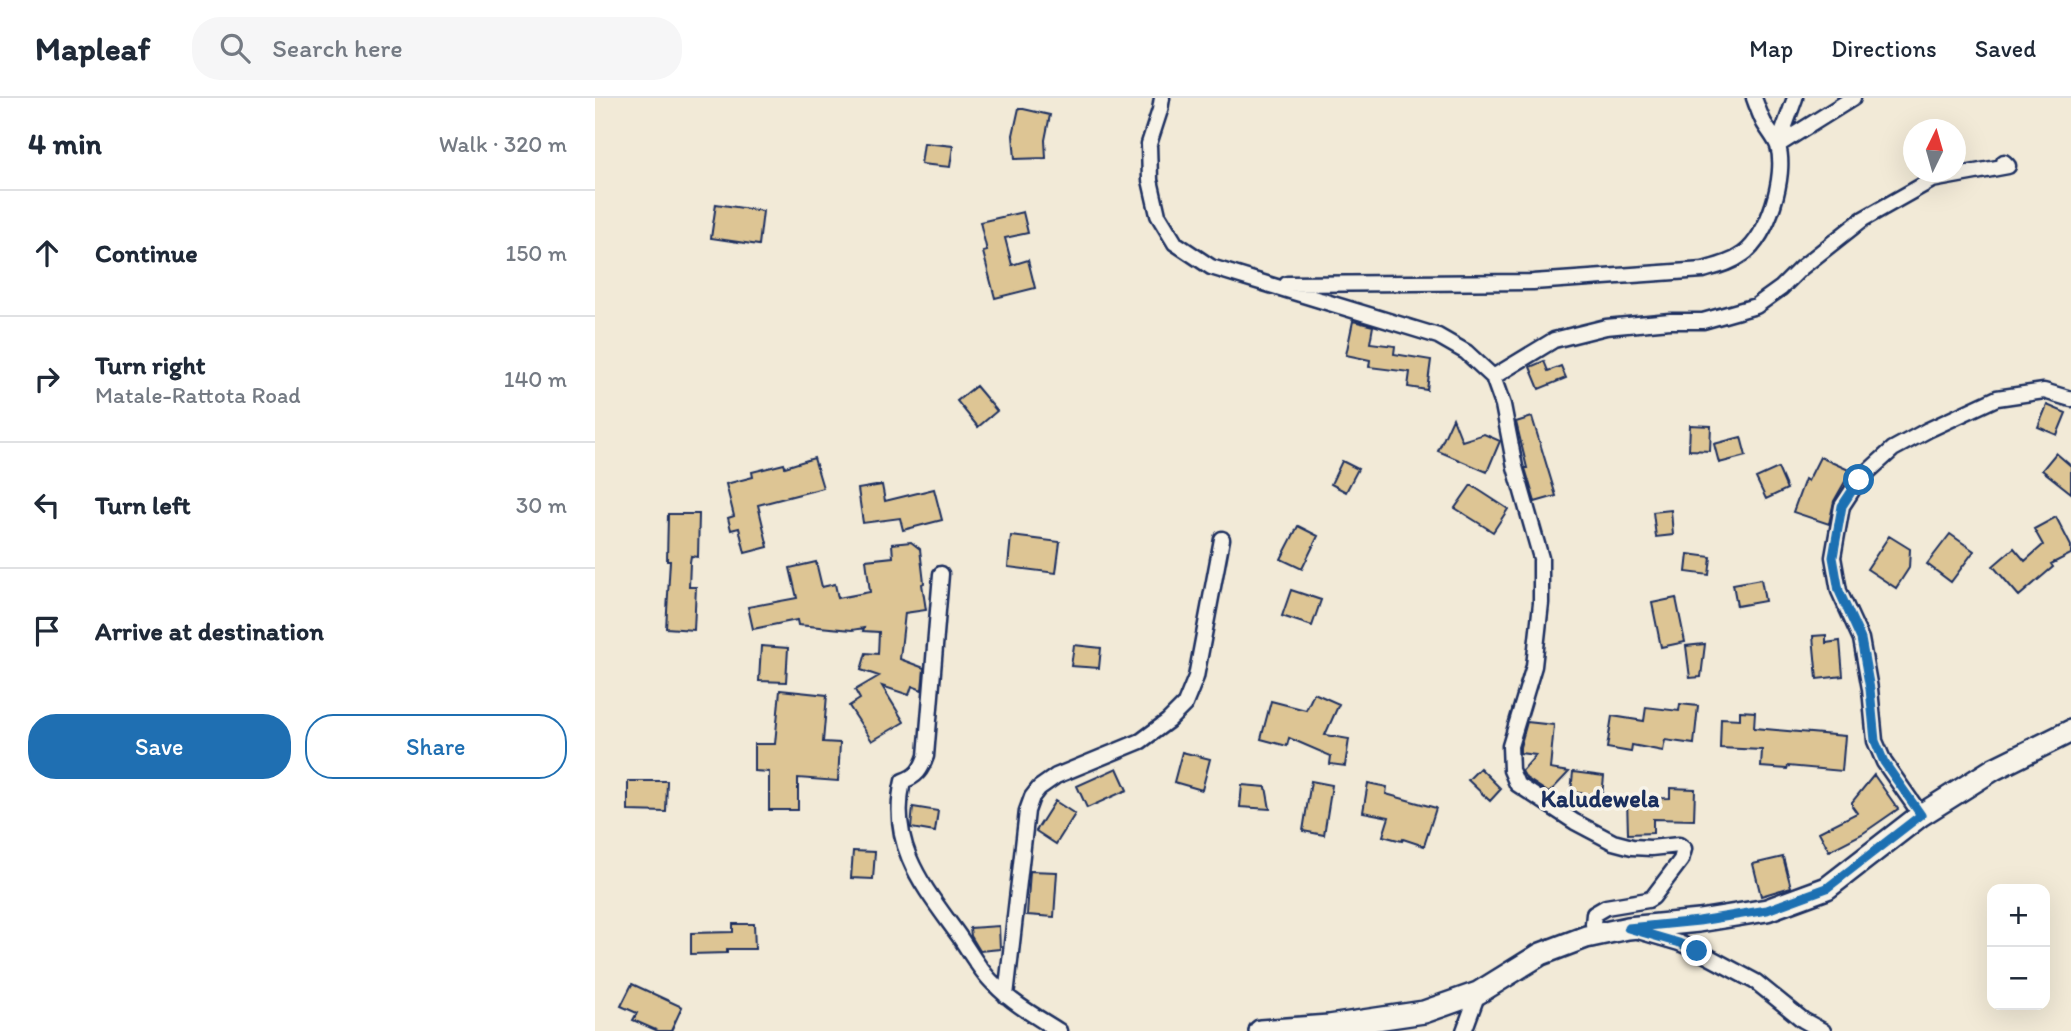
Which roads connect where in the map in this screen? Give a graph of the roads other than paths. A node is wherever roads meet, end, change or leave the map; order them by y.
1 (1162, 98) edge
2 (1754, 98) edge
3 (1795, 98) edge
4 (1853, 98) edge
5 (1778, 145) junction
6 (2004, 162) dead end
7 (1275, 285) junction
8 (1493, 377) junction
9 (2071, 399) edge
10 (1222, 539) dead end
11 (941, 575) dead end
12 (2071, 730) edge
13 (1921, 815) junction
14 (1628, 928) junction
15 (1597, 935) junction
16 (1478, 993) junction
17 (1006, 996) junction
18 (1059, 1031) edge
19 (1260, 1031) edge
20 (1464, 1031) edge
21 (1823, 1031) edge

1 - 7 street
2 - 5 street
3 - 5 street
4 - 5 street
5 - 7 street
6 - 8 street
7 - 8 street
8 - 15 street
9 - 13 street
10 - 17 street
11 - 17 street
12 - 13 main road
13 - 14 main road
14 - 15 main road
14 - 21 street
15 - 16 main road
16 - 19 main road
16 - 20 street
17 - 18 street

